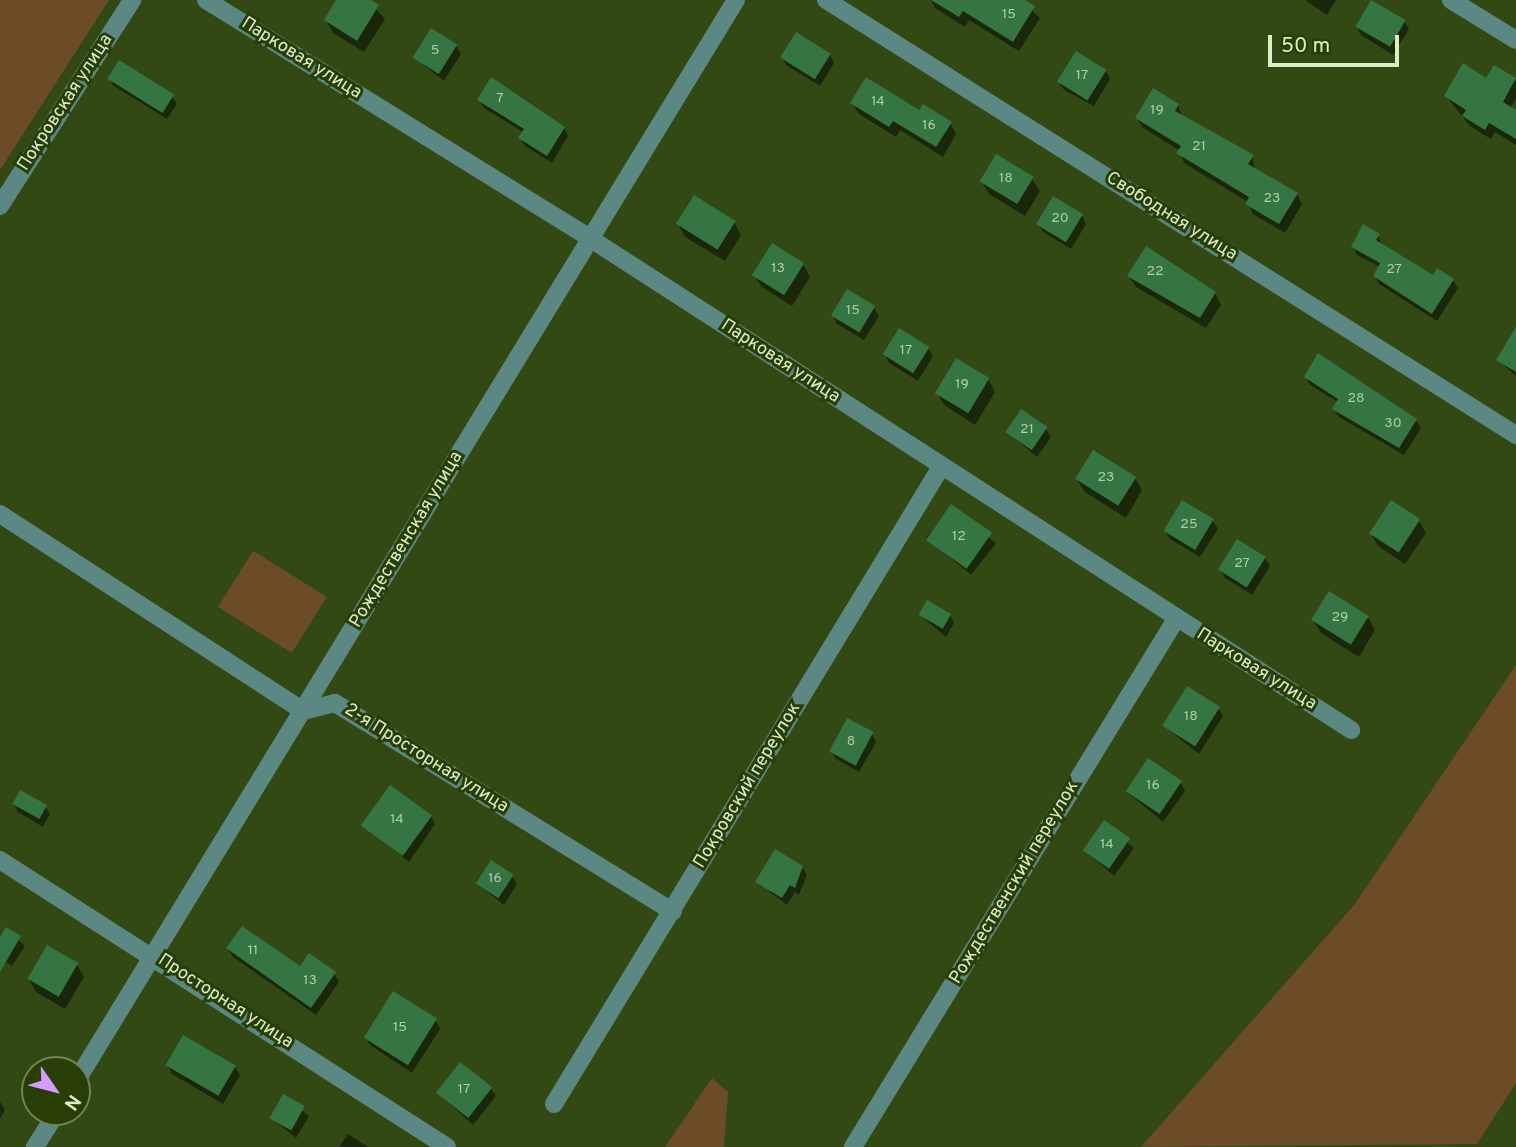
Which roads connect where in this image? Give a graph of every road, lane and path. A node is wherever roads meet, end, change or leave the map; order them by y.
1 (132, 0) edge
2 (206, 0) edge
3 (736, 0) edge
4 (826, 0) edge
5 (1451, 0) edge
6 (1516, 40) edge
7 (0, 206) edge
8 (591, 239) junction
9 (1516, 435) edge
10 (941, 467) junction
11 (0, 514) edge
12 (1176, 619) junction
13 (303, 711) junction
14 (1351, 730) dead end
15 (0, 860) edge
16 (673, 912) junction
17 (154, 956) junction
18 (91, 1057) edge
19 (554, 1104) dead end
20 (48, 1126) edge
21 (35, 1147) edge
22 (447, 1147) edge
23 (853, 1147) edge

1 - 7 street, Покровская улица
2 - 8 street, Парковая улица
3 - 8 street, Рождественская улица
4 - 9 street, Свободная улица
5 - 6 street
8 - 10 street, Парковая улица
8 - 13 street, Рождественская улица
10 - 12 street, Парковая улица
10 - 16 street, Покровский переулок
11 - 13 street
12 - 14 street, Парковая улица
12 - 23 street, Рождественский переулок
13 - 16 street, 2-я Просторная улица
13 - 17 street, Рождественская улица
15 - 17 street, Просторная улица
16 - 19 street, Покровский переулок
17 - 18 street, Рождественская улица
17 - 22 street, Просторная улица
20 - 21 street

